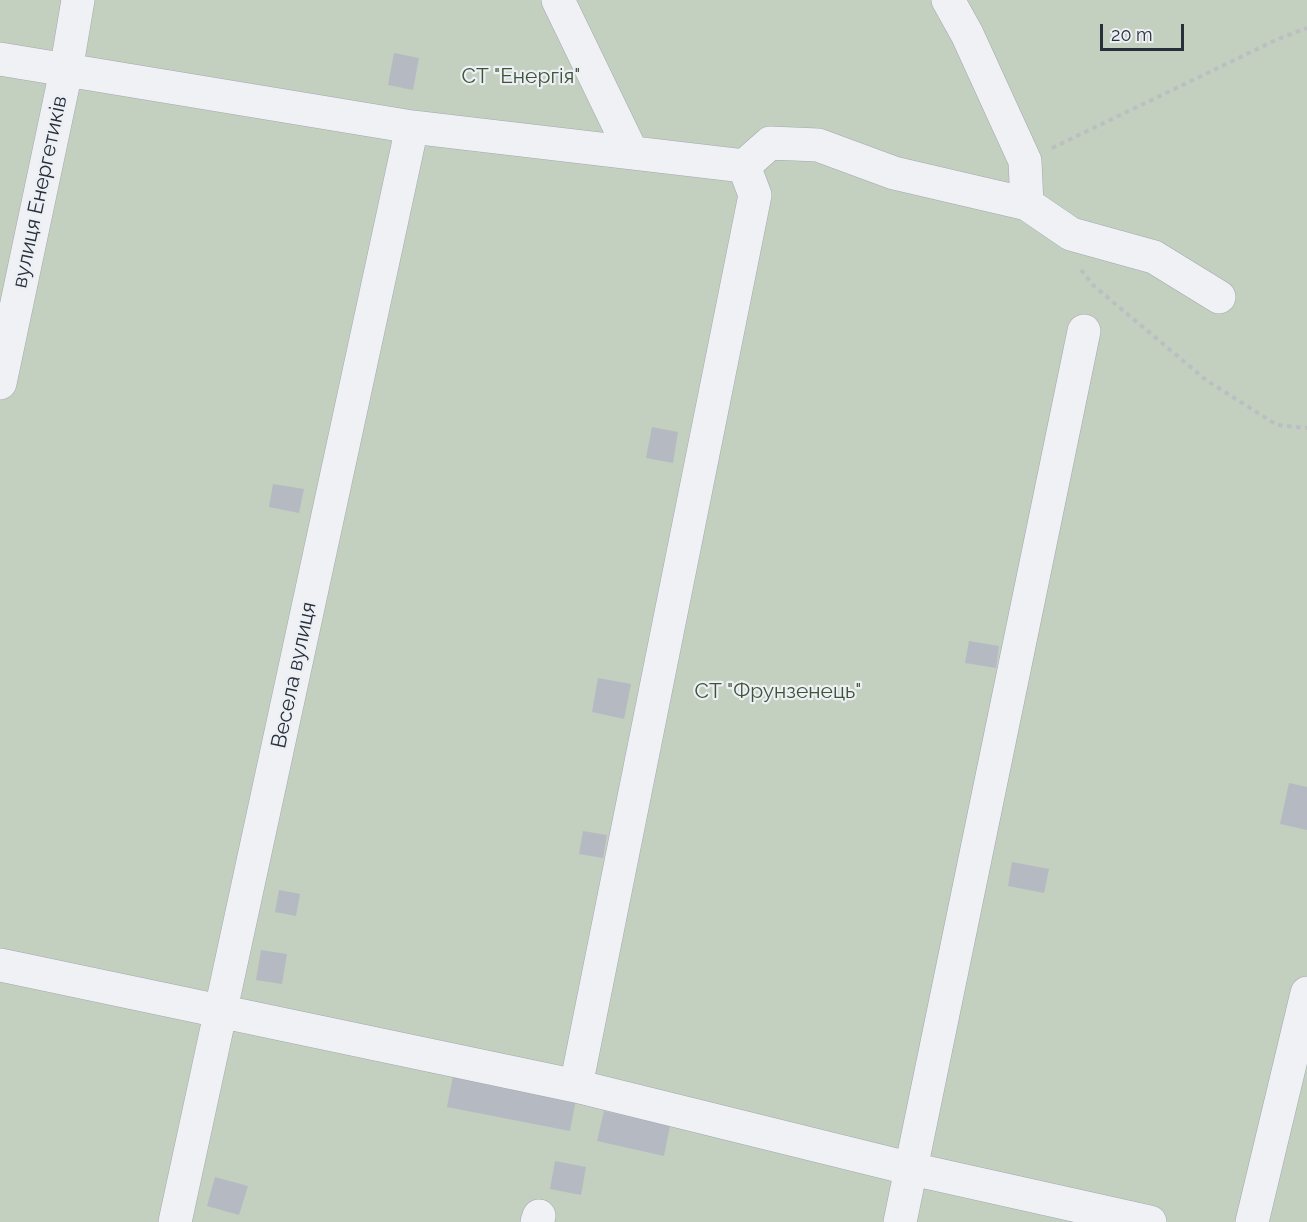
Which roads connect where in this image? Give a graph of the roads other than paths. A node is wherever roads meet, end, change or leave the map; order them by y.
1 (78, 0) edge
2 (558, 0) edge
3 (948, 0) edge
4 (0, 59) edge
5 (66, 70) junction
6 (412, 127) junction
7 (632, 153) junction
8 (744, 166) junction
9 (1027, 204) junction
10 (1219, 297) dead end
11 (1084, 330) dead end
12 (0, 383) edge
13 (0, 965) edge
14 (1307, 993) edge
15 (221, 1012) junction
16 (576, 1086) junction
17 (912, 1169) junction
18 (175, 1222) edge
19 (900, 1222) edge
20 (1150, 1222) edge
21 (1252, 1222) edge

1 - 5 lane, вулиця Енергетиків
2 - 7 lane
3 - 9 lane
4 - 5 lane
5 - 6 lane
5 - 12 lane, вулиця Енергетиків
6 - 7 lane
6 - 15 lane, Весела вулиця
7 - 8 lane
8 - 9 lane
8 - 16 lane
9 - 10 lane
11 - 17 lane
13 - 15 lane
14 - 21 lane
15 - 16 lane
15 - 18 lane, Весела вулиця
16 - 17 lane
17 - 19 lane
17 - 20 lane

